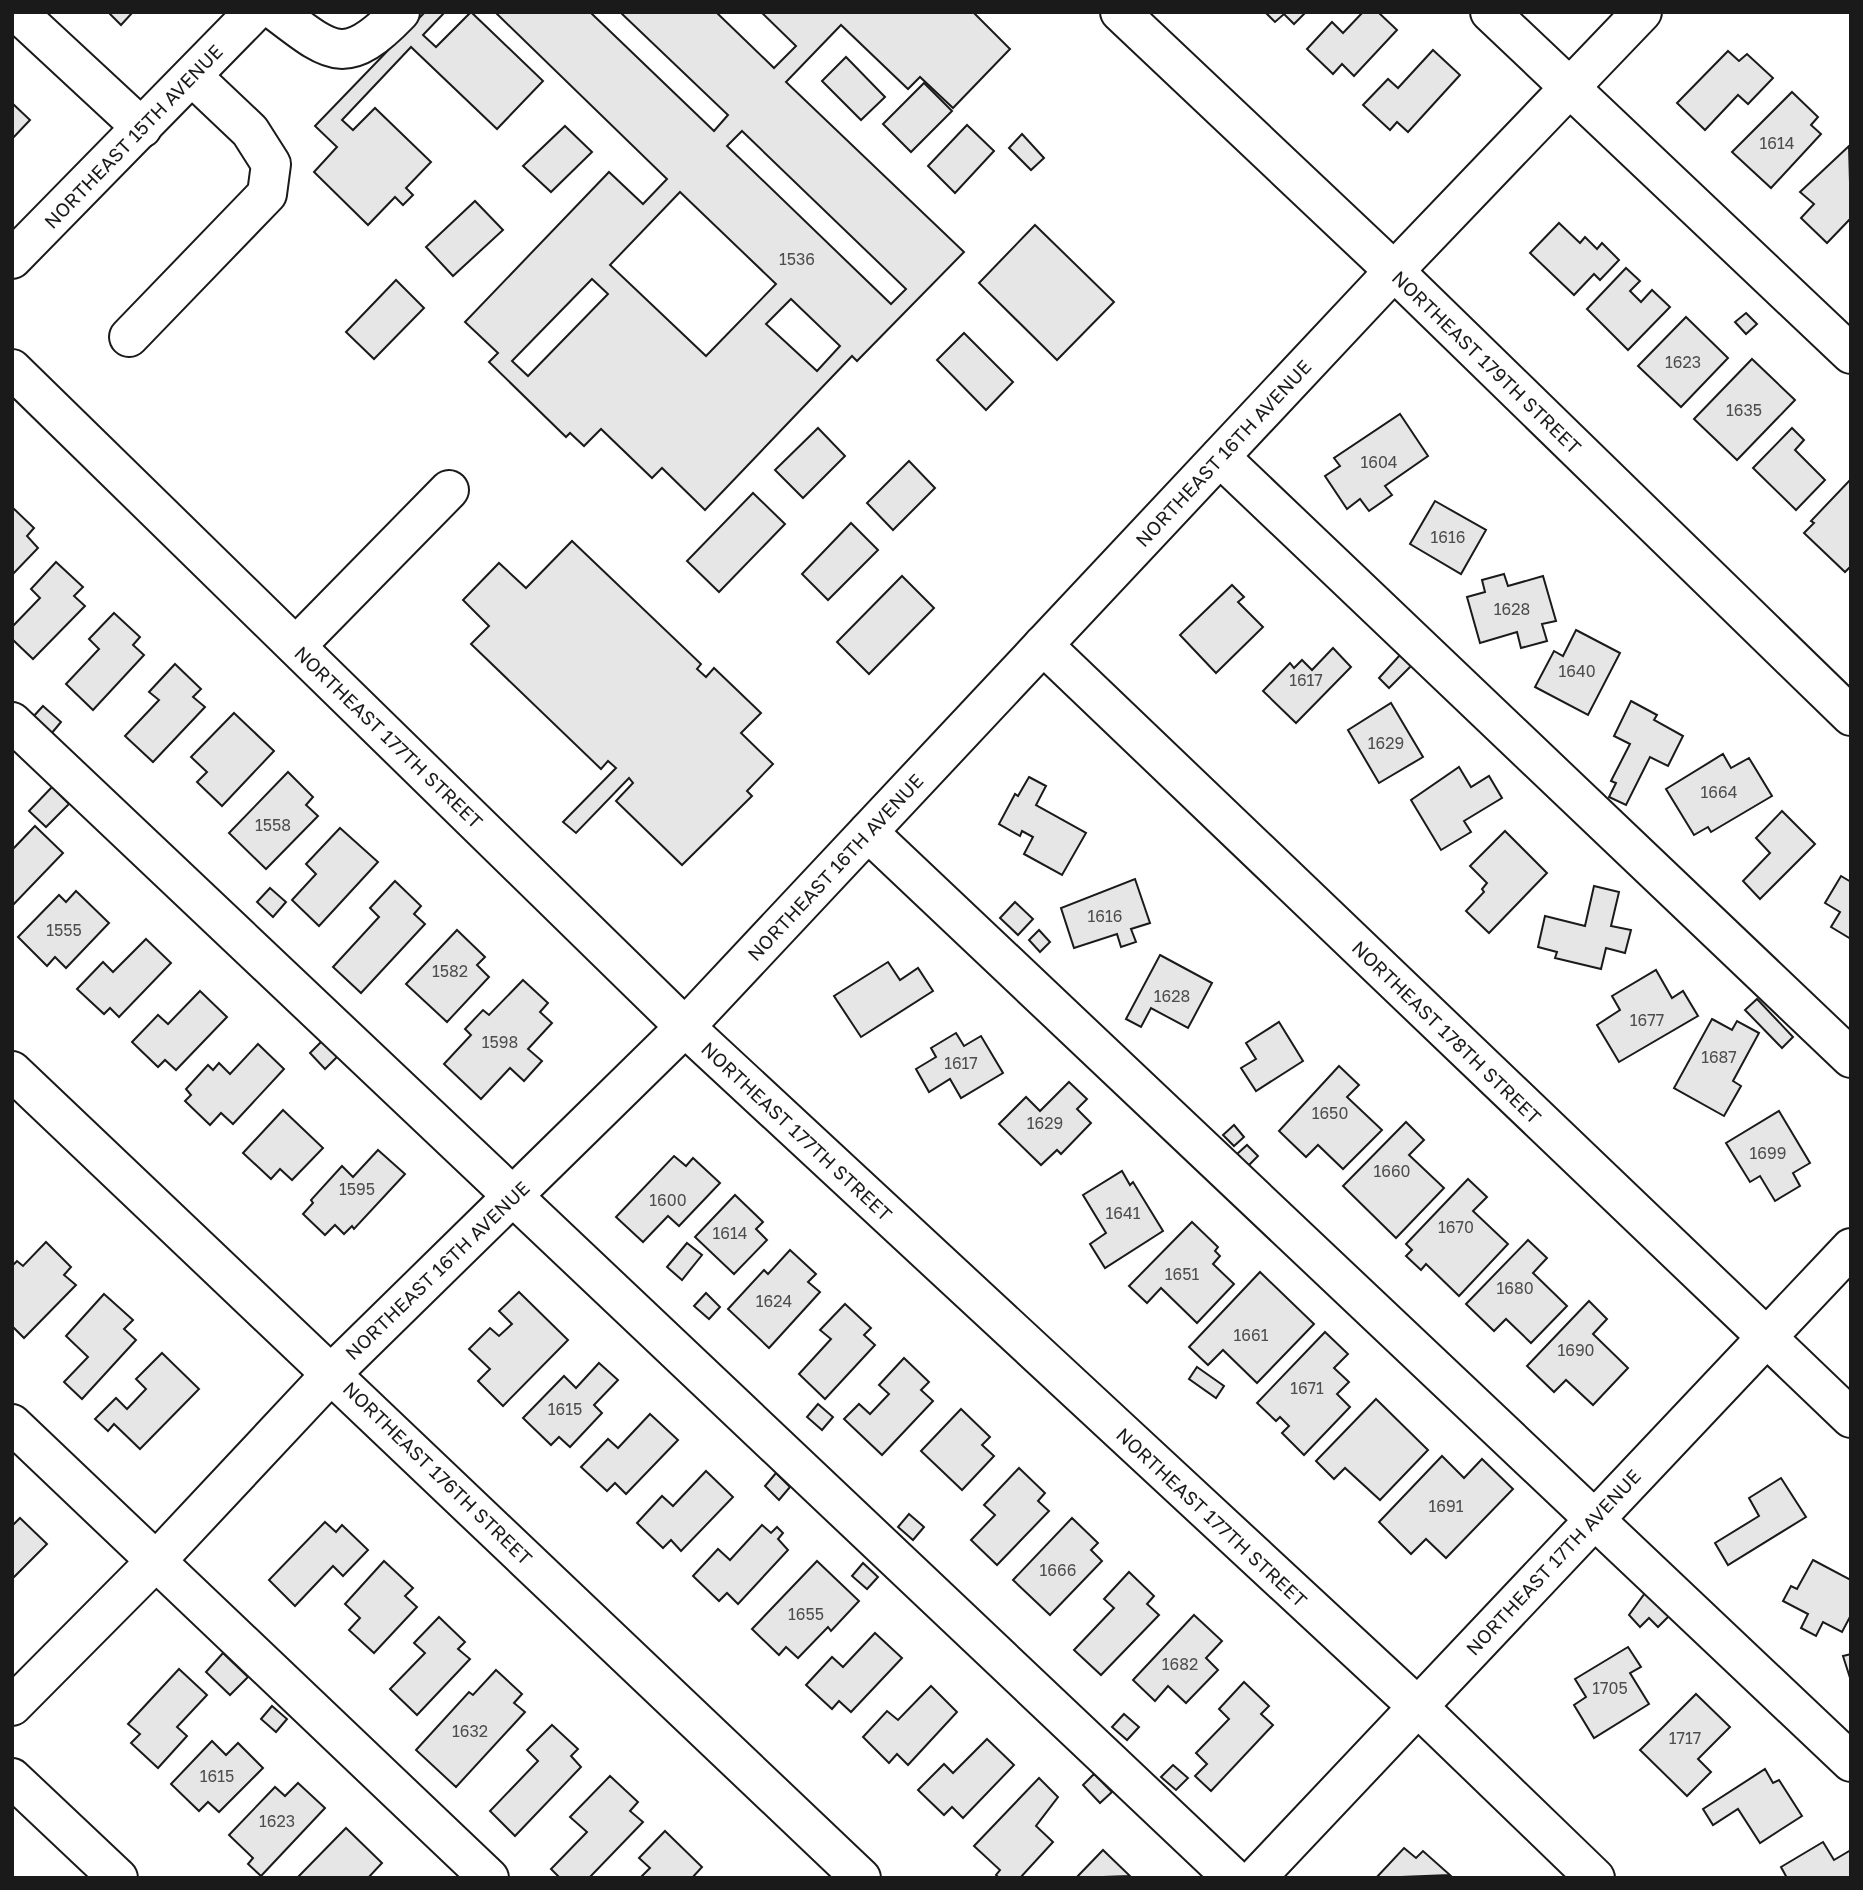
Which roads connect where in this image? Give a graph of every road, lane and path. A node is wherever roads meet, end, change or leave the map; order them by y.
1 (16, 12) edge
2 (254, 12) edge
3 (277, 12) edge
4 (400, 12) edge
5 (1120, 12) edge
6 (1490, 12) edge
7 (1642, 12) edge
8 (193, 77) junction
9 (1570, 88) junction
10 (142, 128) junction
11 (12, 260) edge
12 (1394, 271) junction
13 (129, 337) dead end
14 (1851, 354) edge
15 (12, 369) edge
16 (1220, 457) junction
17 (449, 490) dead end
18 (1044, 645) junction
19 (296, 646) junction
20 (1851, 716) edge
21 (12, 722) edge
22 (868, 832) junction
23 (685, 1027) junction
24 (1851, 1058) edge
25 (12, 1071) edge
26 (512, 1196) junction
27 (1851, 1248) edge
28 (1766, 1338) junction
29 (332, 1373) junction
30 (1851, 1418) edge
31 (12, 1424) edge
32 (1595, 1518) junction
33 (156, 1561) junction
34 (12, 1706) edge
35 (1417, 1706) junction
36 (1851, 1762) edge
37 (12, 1778) edge
38 (118, 1878) edge
39 (489, 1878) edge
40 (861, 1878) edge
41 (1233, 1878) edge
42 (1256, 1878) edge
43 (1595, 1878) edge

1 - 10 street
2 - 8 street, NORTHEAST 15TH AVENUE
3 - 4 street
5 - 12 street, NORTHEAST 179TH STREET
6 - 9 street
7 - 9 street, NORTHEAST 16TH AVENUE
8 - 10 street, NORTHEAST 15TH AVENUE
8 - 13 street
9 - 12 street, NORTHEAST 16TH AVENUE
9 - 14 street
10 - 11 street, NORTHEAST 15TH AVENUE
12 - 16 street, NORTHEAST 16TH AVENUE
12 - 20 street, NORTHEAST 179TH STREET
15 - 19 street, NORTHEAST 177TH STREET
16 - 18 street, NORTHEAST 16TH AVENUE
16 - 24 street
17 - 19 street
18 - 22 street, NORTHEAST 16TH AVENUE
18 - 28 street, NORTHEAST 178TH STREET
19 - 23 street, NORTHEAST 177TH STREET
21 - 26 street
22 - 23 street, NORTHEAST 16TH AVENUE
22 - 32 street
23 - 26 street, NORTHEAST 16TH AVENUE
23 - 35 street, NORTHEAST 177TH STREET
25 - 29 street, NORTHEAST 176TH STREET
26 - 29 street, NORTHEAST 16TH AVENUE
26 - 41 street
27 - 28 street, NORTHEAST 17TH AVENUE
28 - 30 street, NORTHEAST 178TH STREET
28 - 32 street, NORTHEAST 17TH AVENUE
29 - 33 street, NORTHEAST 16TH AVENUE
29 - 40 street, NORTHEAST 176TH STREET
31 - 33 street
32 - 35 street, NORTHEAST 17TH AVENUE
32 - 36 street
33 - 34 street, NORTHEAST 16TH AVENUE
33 - 39 street
35 - 42 street, NORTHEAST 17TH AVENUE
35 - 43 street, NORTHEAST 177TH STREET
37 - 38 street

